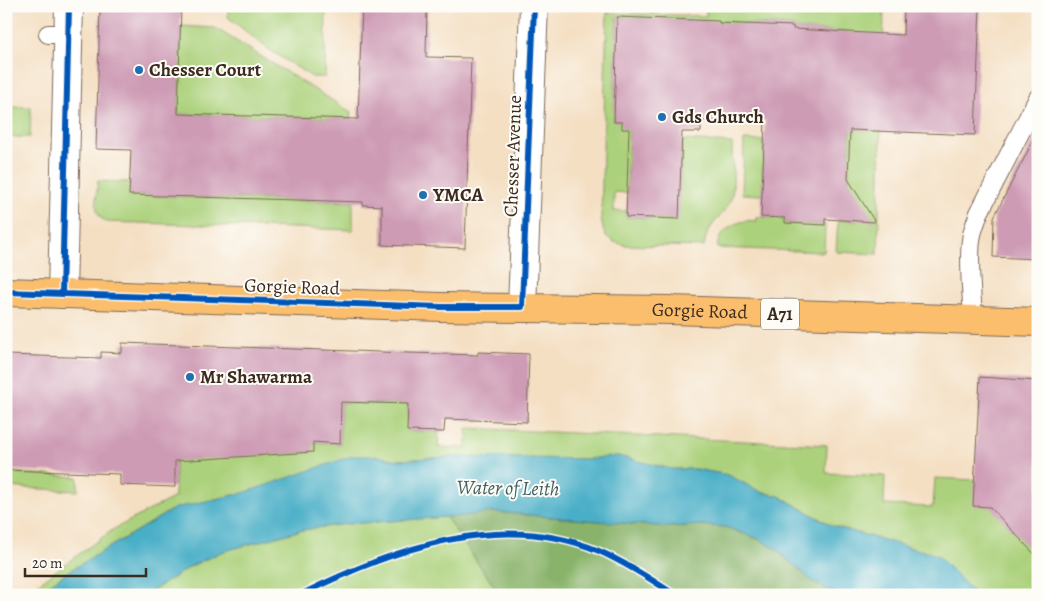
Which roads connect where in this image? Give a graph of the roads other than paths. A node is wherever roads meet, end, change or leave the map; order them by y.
1 (69, 6) edge
2 (534, 6) edge
3 (1038, 98) edge
4 (6, 292) edge
5 (62, 294) junction
6 (522, 307) junction
7 (973, 320) junction
8 (1038, 322) edge

1 - 5 street
2 - 6 street, Chesser Avenue
3 - 7 lane
4 - 5 main road, Gorgie Road / A71
5 - 6 main road, Gorgie Road / A71
6 - 7 main road, Gorgie Road / A71
7 - 8 main road, Gorgie Road / A71

